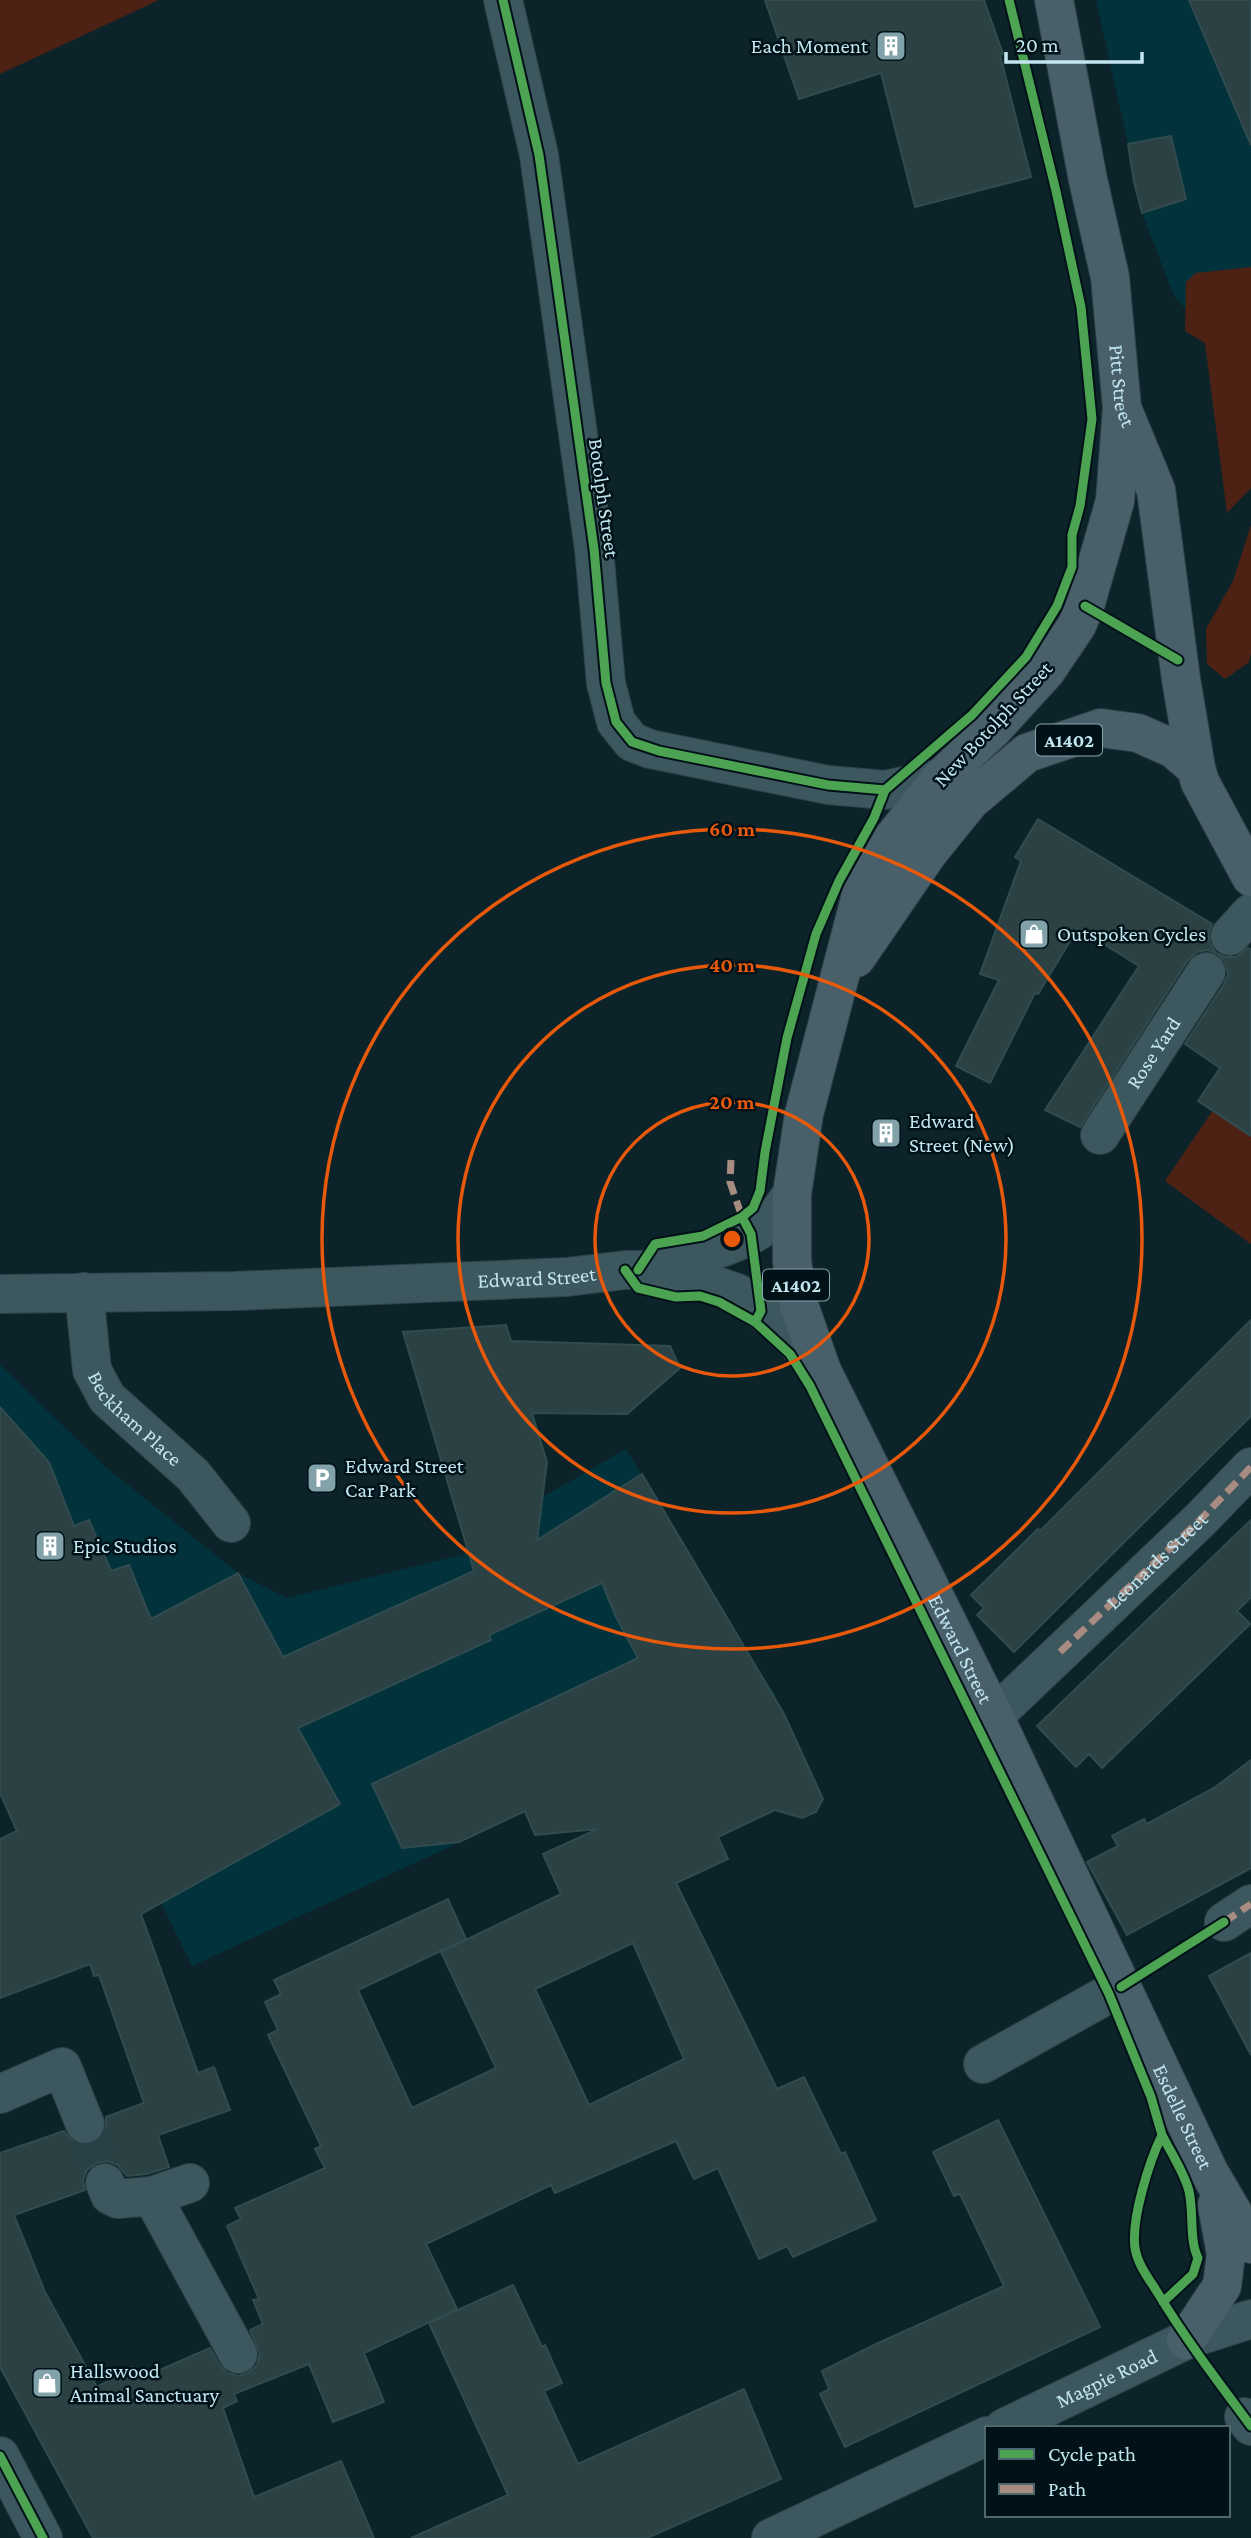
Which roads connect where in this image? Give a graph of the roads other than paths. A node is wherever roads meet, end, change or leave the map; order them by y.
1 (503, 0) edge
2 (1054, 0) edge
3 (1122, 408) junction
4 (1196, 768) junction
5 (941, 778) junction
6 (1251, 877) edge
7 (1206, 972) dead end
8 (839, 985) junction
9 (1100, 1135) dead end
10 (792, 1194) junction
11 (643, 1270) junction
12 (84, 1292) junction
13 (0, 1294) edge
14 (822, 1371) junction
15 (1251, 1467) edge
16 (231, 1523) dead end
17 (1060, 1652) joint
18 (994, 1716) junction
19 (1121, 1987) junction
20 (983, 2064) dead end
21 (0, 2094) edge
22 (85, 2124) tunnel mouth
23 (1209, 2172) junction
24 (105, 2183) tunnel mouth
25 (190, 2183) dead end
26 (152, 2196) junction
27 (1251, 2245) edge
28 (1251, 2319) edge
29 (1197, 2353) junction
30 (238, 2354) dead end
31 (1009, 2426) edge
32 (985, 2437) edge
33 (0, 2456) edge
34 (23, 2521) edge
35 (771, 2538) edge

1 - 5 street, Botolph Street
2 - 3 main road, Pitt Street / A1402
3 - 4 main road, Pitt Street / A1402
3 - 5 main road, New Botolph Street / A1402
4 - 6 main road, A1402
4 - 8 main road, New Botolph Street / A1402
5 - 8 main road, New Botolph Street / A1402
7 - 9 street, Rose Yard
8 - 10 main road, New Botolph Street / A1402
10 - 11 street, New Botolph Street
10 - 14 main road, New Botolph Street / A1402
11 - 12 street, Edward Street
11 - 14 street, Edward Street
12 - 13 street, Edward Street
12 - 16 street, Beckham Place
14 - 18 main road, Edward Street / A1402
15 - 17 street, Leonards Street
17 - 18 street, Edward Street
18 - 19 main road, Edward Street / A1402
19 - 20 street
19 - 23 main road, Esdelle Street / A1402
21 - 22 street
23 - 27 main road, Esdelle Street / A1402
23 - 29 main road, A1402
24 - 26 street
25 - 26 street
26 - 30 street
28 - 29 street, Magpie Road
29 - 31 street, Magpie Road
32 - 35 street
33 - 34 street

